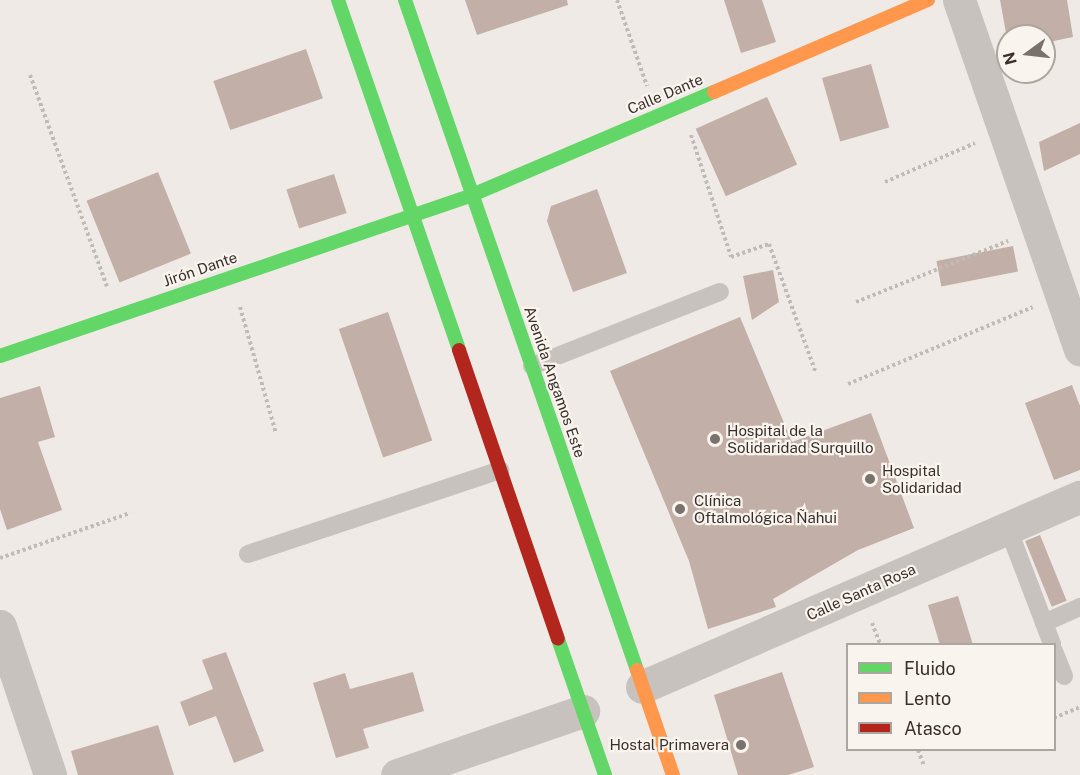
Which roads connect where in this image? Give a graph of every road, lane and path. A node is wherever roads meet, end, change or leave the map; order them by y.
1 (338, 0) edge
2 (405, 0) edge
3 (617, 0) edge
4 (928, 0) edge
5 (959, 0) edge
6 (30, 75) dead end
7 (681, 105) junction
8 (657, 115) junction
9 (1004, 130) junction
10 (885, 182) dead end
11 (472, 195) junction
12 (412, 215) junction
13 (1038, 229) junction
14 (231, 275) junction
15 (720, 291) dead end
16 (1061, 295) junction
17 (856, 302) dead end
18 (117, 315) junction
19 (1080, 350) edge
20 (0, 356) edge
21 (532, 366) junction
22 (816, 373) dead end
23 (848, 384) dead end
24 (276, 433) dead end
25 (500, 470) junction
26 (1080, 497) edge
27 (130, 513) dead end
28 (1008, 528) junction
29 (248, 554) dead end
30 (0, 558) edge
31 (1080, 607) edge
32 (1044, 623) junction
33 (0, 626) edge
34 (1051, 643) edge
35 (1056, 656) edge
36 (1064, 676) dead end
37 (642, 687) junction
38 (1080, 706) edge
39 (583, 711) junction
40 (1056, 717) edge
41 (918, 751) edge
42 (924, 766) dead end
43 (50, 775) edge
44 (397, 775) edge
45 (605, 775) edge
46 (673, 775) edge

1 - 12 main road
2 - 11 main road, Avenida Angamos Este
3 - 8 path
4 - 7 main road, Calle Dante
5 - 9 street
6 - 18 path
7 - 8 main road, Calle Dante
7 - 22 path
8 - 11 main road, Calle Dante
9 - 10 path
9 - 13 street
11 - 12 main road, Calle Dante
11 - 21 main road, Avenida Angamos Este
12 - 14 main road, Jirón Dante
12 - 25 main road
13 - 16 street
13 - 17 path
14 - 18 main road, Jirón Dante
14 - 24 path
15 - 21 lane
16 - 19 street
16 - 23 path
18 - 20 main road, Jirón Dante
21 - 37 main road, Avenida Angamos Este
25 - 29 lane
25 - 39 main road
26 - 28 street, Calle Santa Rosa
27 - 30 path
28 - 32 lane
28 - 37 street, Calle Santa Rosa
31 - 32 lane
32 - 34 lane
33 - 43 street
35 - 36 lane
37 - 46 main road, Avenida Angamos Este
38 - 40 path
39 - 44 street
39 - 45 main road
41 - 42 path

